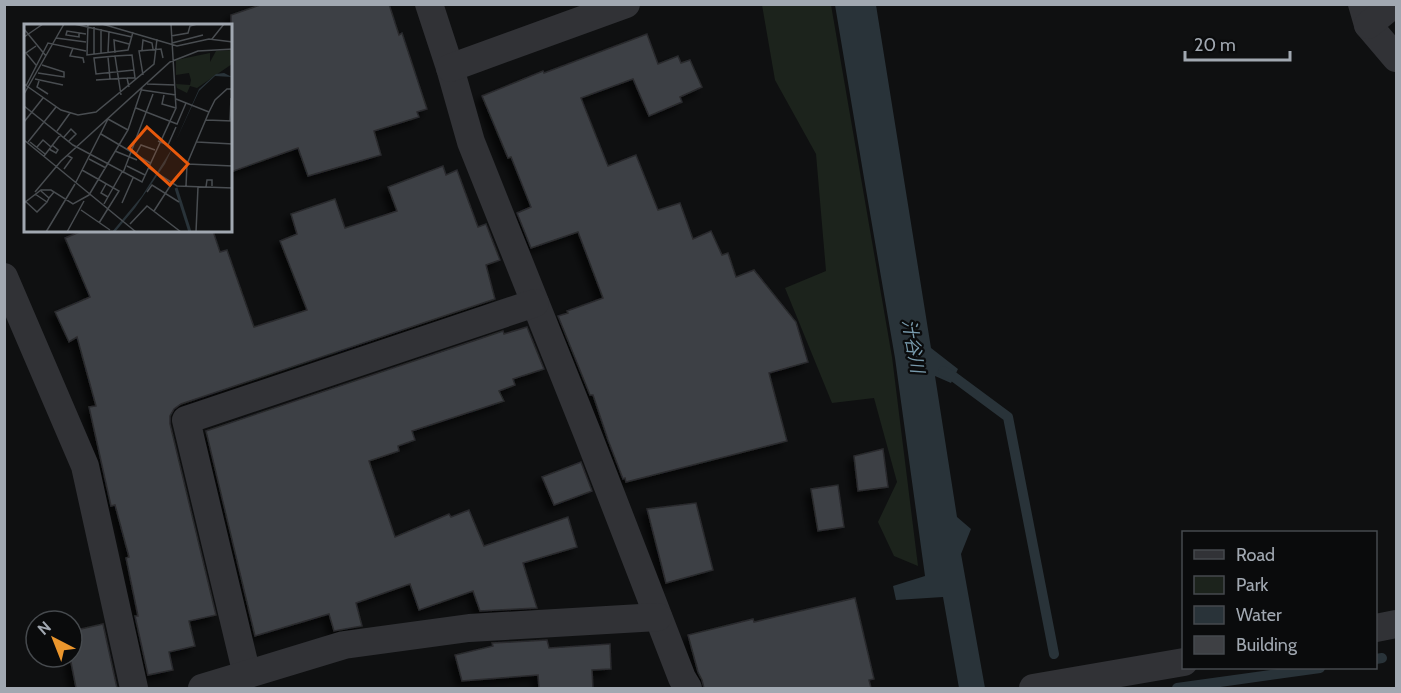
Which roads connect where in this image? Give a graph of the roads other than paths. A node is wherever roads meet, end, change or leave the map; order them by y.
1 (429, 4) edge
2 (626, 4) edge
3 (1394, 4) edge
4 (1365, 15) edge
5 (1396, 58) edge
6 (450, 68) junction
7 (4, 277) edge
8 (536, 303) junction
9 (658, 617) junction
10 (1182, 662) edge
11 (247, 675) junction
12 (134, 688) edge
13 (202, 688) edge
14 (688, 688) edge
15 (1033, 688) edge

1 - 6 street
2 - 6 street
3 - 4 street
4 - 5 street
6 - 8 street
7 - 12 street
8 - 9 street
8 - 11 street
9 - 11 street
9 - 14 street
10 - 15 street
11 - 13 street

